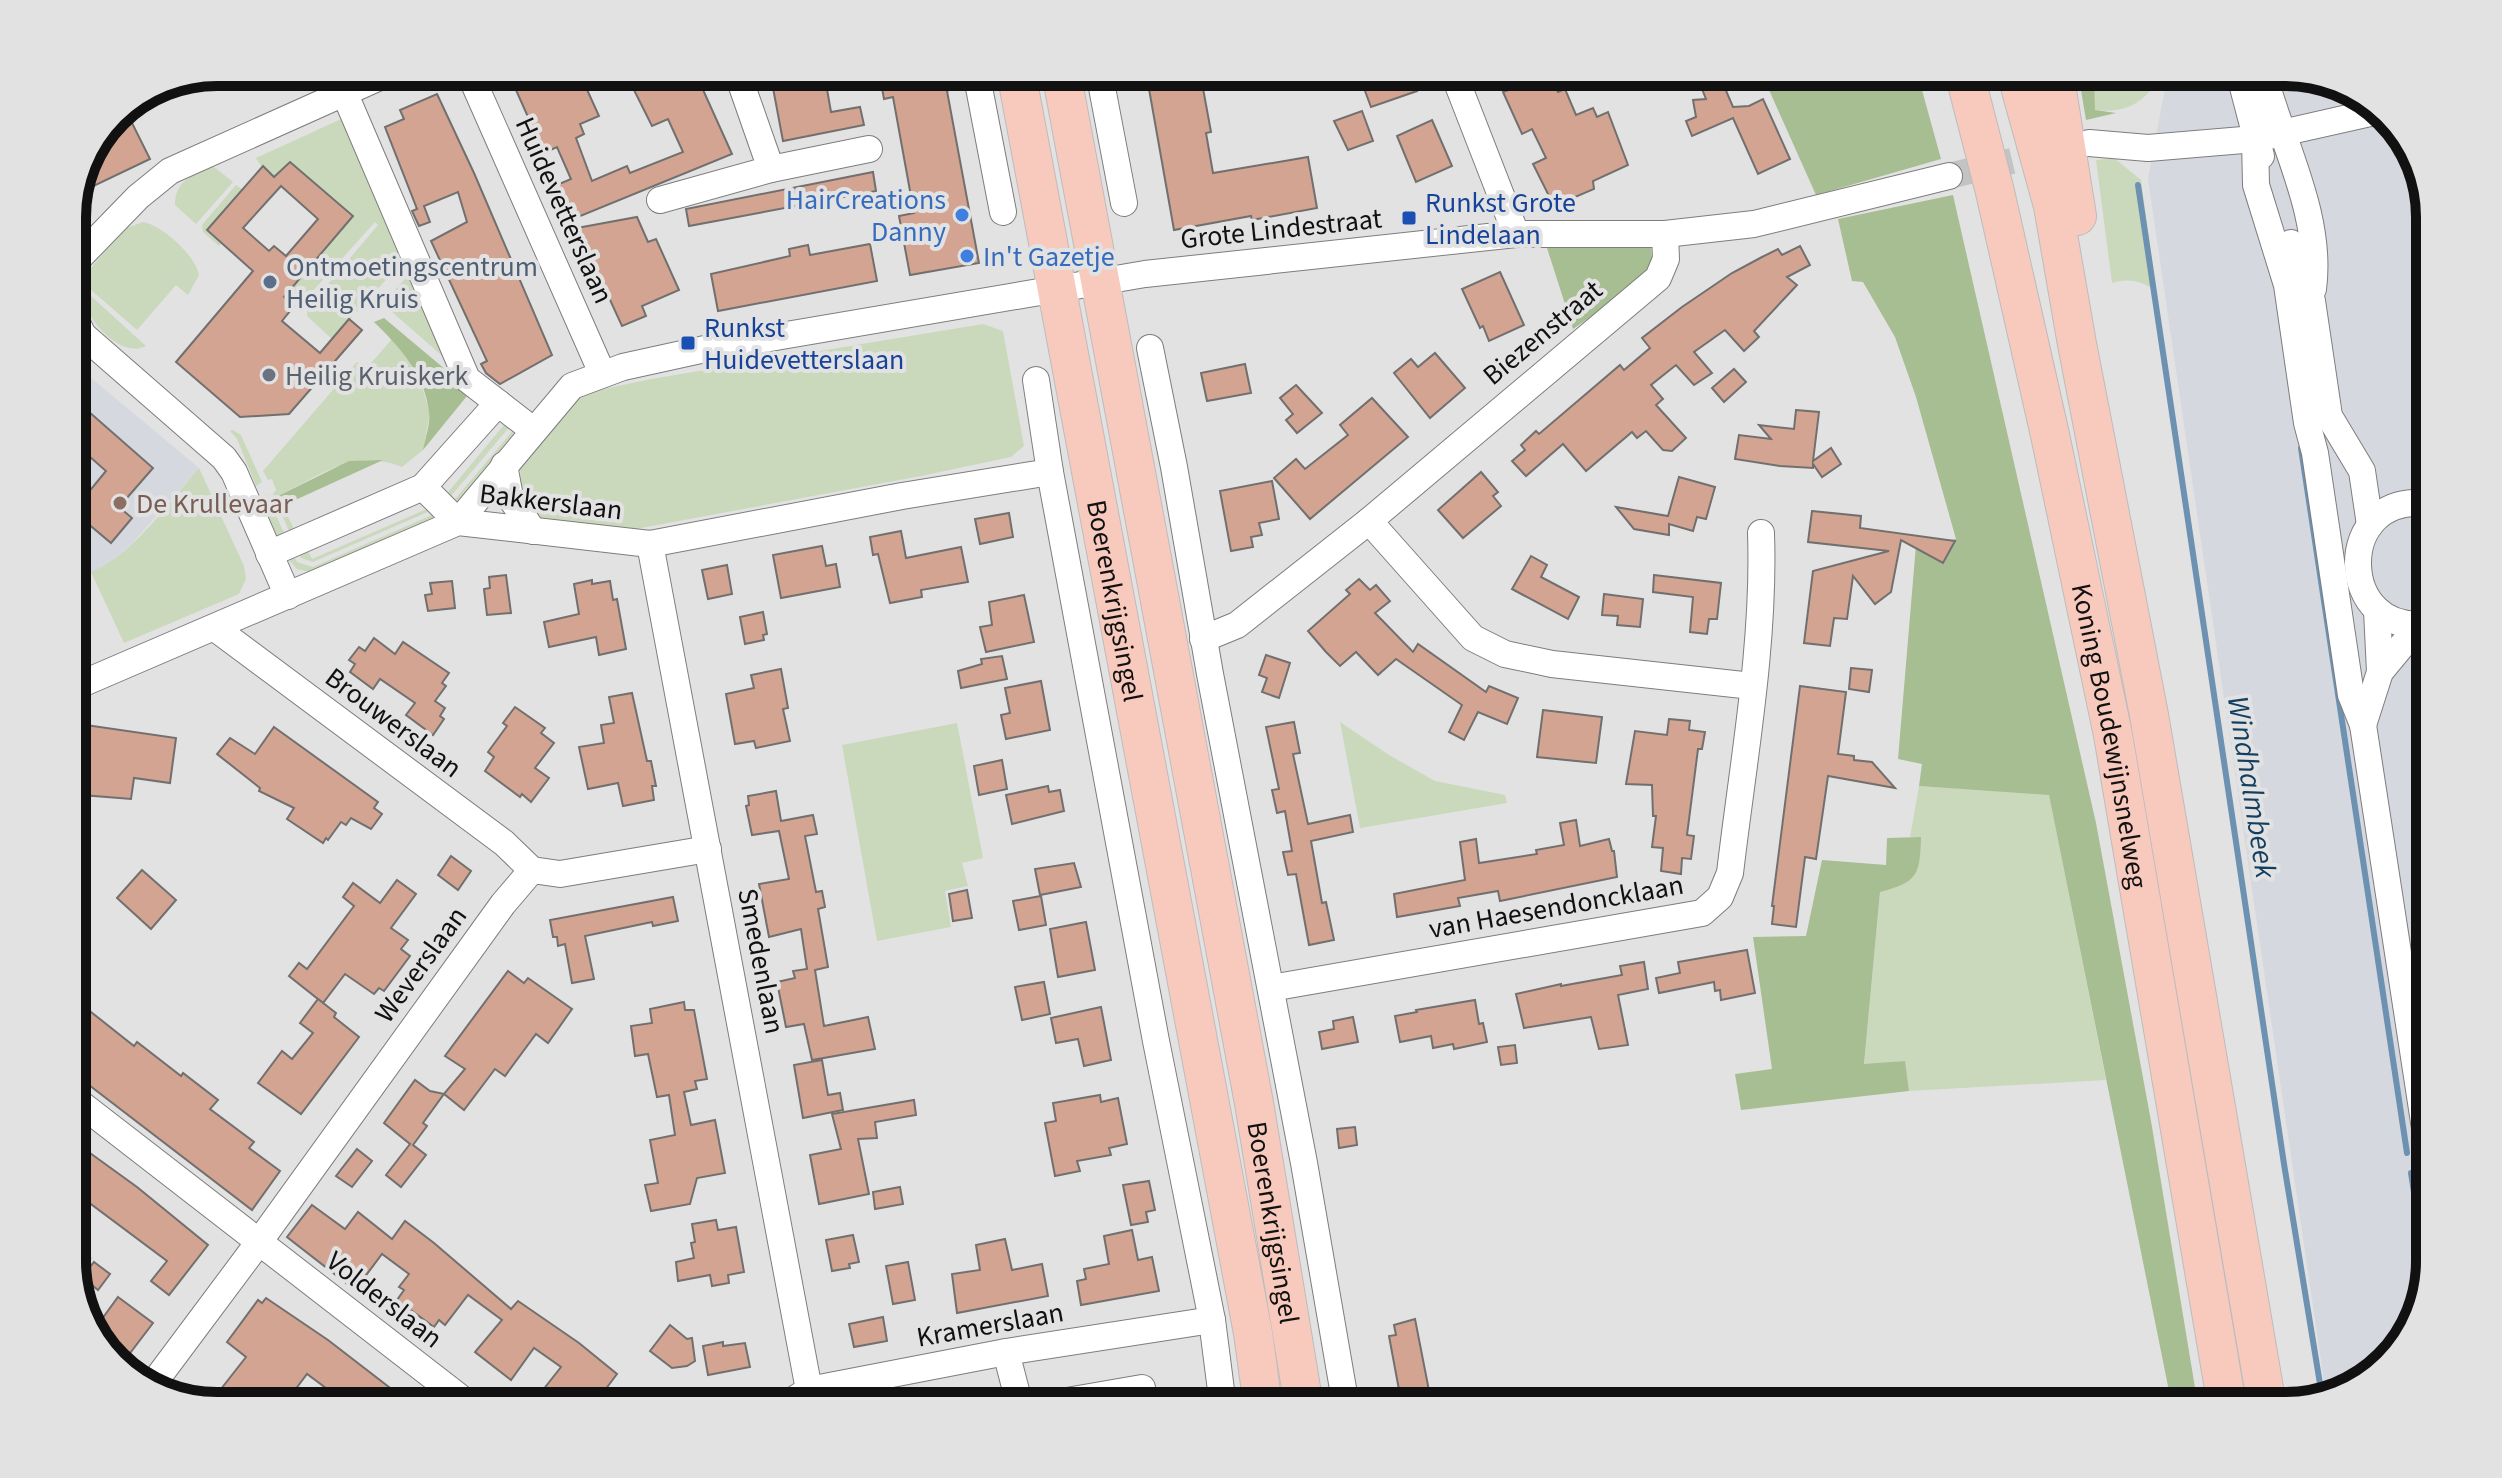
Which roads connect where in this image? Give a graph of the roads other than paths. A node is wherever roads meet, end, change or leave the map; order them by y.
1 (358, 86) edge
2 (475, 86) edge
3 (742, 86) edge
4 (979, 86) edge
5 (1019, 86) edge
6 (1064, 86) edge
7 (1091, 86) edge
8 (1101, 86) edge
9 (1458, 86) edge
10 (1947, 86) edge
11 (1968, 86) edge
12 (2020, 86) edge
13 (2056, 86) edge
14 (2242, 86) edge
15 (2267, 86) edge
16 (344, 92) junction
17 (2366, 114) edge
18 (1071, 123) junction
19 (2282, 135) junction
20 (2255, 139) junction
21 (2089, 143) dead end
22 (869, 149) dead end
23 (771, 169) junction
24 (1949, 176) tunnel mouth
25 (1995, 192) junction
26 (660, 200) dead end
27 (1124, 203) dead end
28 (1003, 212) dead end
29 (1516, 234) junction
30 (1665, 234) junction
31 (86, 251) edge
32 (1100, 281) junction
33 (1057, 288) junction
34 (2312, 301) junction
35 (86, 338) edge
36 (2077, 344) junction
37 (1150, 348) dead end
38 (602, 373) junction
39 (1036, 380) dead end
40 (498, 403) junction
41 (533, 430) junction
42 (504, 465) junction
43 (2362, 471) junction
44 (1050, 472) junction
45 (423, 487) junction
46 (2416, 501) edge
47 (2416, 504) edge
48 (1145, 521) junction
49 (1369, 521) junction
50 (458, 522) junction
51 (2370, 525) junction
52 (533, 531) junction
53 (1761, 533) dead end
54 (650, 544) junction
55 (269, 554) junction
56 (1193, 571) junction
57 (288, 596) junction
58 (2377, 610) junction
59 (2416, 624) edge
60 (215, 628) junction
61 (2416, 633) edge
62 (1203, 639) junction
63 (2380, 672) junction
64 (86, 682) edge
65 (1752, 686) junction
66 (2363, 725) junction
67 (708, 849) junction
68 (532, 870) junction
69 (1271, 988) junction
70 (2416, 1060) edge
71 (86, 1108) edge
72 (1214, 1130) junction
73 (1182, 1173) junction
74 (259, 1242) junction
75 (1212, 1320) junction
76 (1006, 1352) junction
77 (158, 1378) edge
78 (809, 1390) junction
79 (453, 1392) edge
80 (806, 1392) edge
81 (1016, 1392) edge
82 (1119, 1392) edge
83 (1143, 1392) edge
84 (1221, 1392) edge
85 (1261, 1392) edge
86 (1302, 1392) edge
87 (1343, 1392) edge
88 (2225, 1392) edge
89 (2265, 1392) edge

1 - 16 street
2 - 38 street, Huidevetterslaan
3 - 23 street
4 - 28 street
5 - 33 highway, Boerenkrijgsingel
6 - 18 highway, Boerenkrijgsingel
7 - 18 street
8 - 27 street
9 - 29 street
10 - 25 highway
11 - 25 highway, Koning Boudewijnsnelweg
12 - 36 highway, Koning Boudewijnsnelweg
13 - 36 highway
14 - 20 street
15 - 19 street
16 - 31 street
16 - 40 street
17 - 19 street
18 - 32 highway, Boerenkrijgsingel
19 - 20 street
19 - 34 street
20 - 21 street
20 - 34 street
20 - 66 street
22 - 23 street
23 - 26 street
24 - 30 street
25 - 88 highway, Koning Boudewijnsnelweg
29 - 30 street, Grote Lindestraat
29 - 32 street, Grote Lindestraat
30 - 49 street, Biezenstraat
32 - 33 street, Grote Lindestraat
32 - 48 highway, Boerenkrijgsingel
33 - 38 street, Grote Lindestraat
33 - 72 highway, Boerenkrijgsingel
34 - 43 street
35 - 55 street
36 - 89 highway, Koning Boudewijnsnelweg
37 - 56 street, Boerenkrijgsingel
38 - 41 street, Grote Lindestraat
39 - 44 street, Boerenkrijgsingel
40 - 41 street
40 - 45 street
41 - 42 street, Grote Lindestraat
42 - 50 street, Grote Lindestraat
42 - 52 street
43 - 46 street
43 - 51 street
44 - 54 street, Bakkerslaan
44 - 73 street, Boerenkrijgsingel
45 - 50 street
45 - 55 street
47 - 51 street
48 - 56 street, Boerenkrijgsingel
48 - 86 highway, Boerenkrijgsingel
49 - 62 street, Biezenstraat
49 - 65 street
50 - 52 street, Bakkerslaan
50 - 57 street, Bakkerslaan
51 - 58 street
52 - 54 street, Bakkerslaan
53 - 65 street, van Haesendoncklaan
54 - 67 street, Smedenlaan
55 - 57 street
56 - 62 street, Boerenkrijgsingel
57 - 60 street, Bakkerslaan
58 - 59 street
58 - 63 street
60 - 64 street, Bakkerslaan
60 - 68 street, Brouwerslaan
61 - 63 street
62 - 69 street, Boerenkrijgsingel
63 - 66 street
65 - 69 street, van Haesendoncklaan
66 - 70 street
67 - 68 street
67 - 78 street, Smedenlaan
68 - 74 street, Weverslaan
69 - 87 street, Boerenkrijgsingel
71 - 74 street, Volderslaan
72 - 73 street, Boerenkrijgsingel
72 - 85 highway, Boerenkrijgsingel
73 - 75 street, Boerenkrijgsingel
74 - 77 street, Weverslaan
74 - 79 street, Volderslaan
75 - 76 street, Kramerslaan
75 - 84 street, Boerenkrijgsingel
76 - 78 street, Kramerslaan
76 - 81 street
78 - 80 street, Kramerslaan
82 - 83 street

